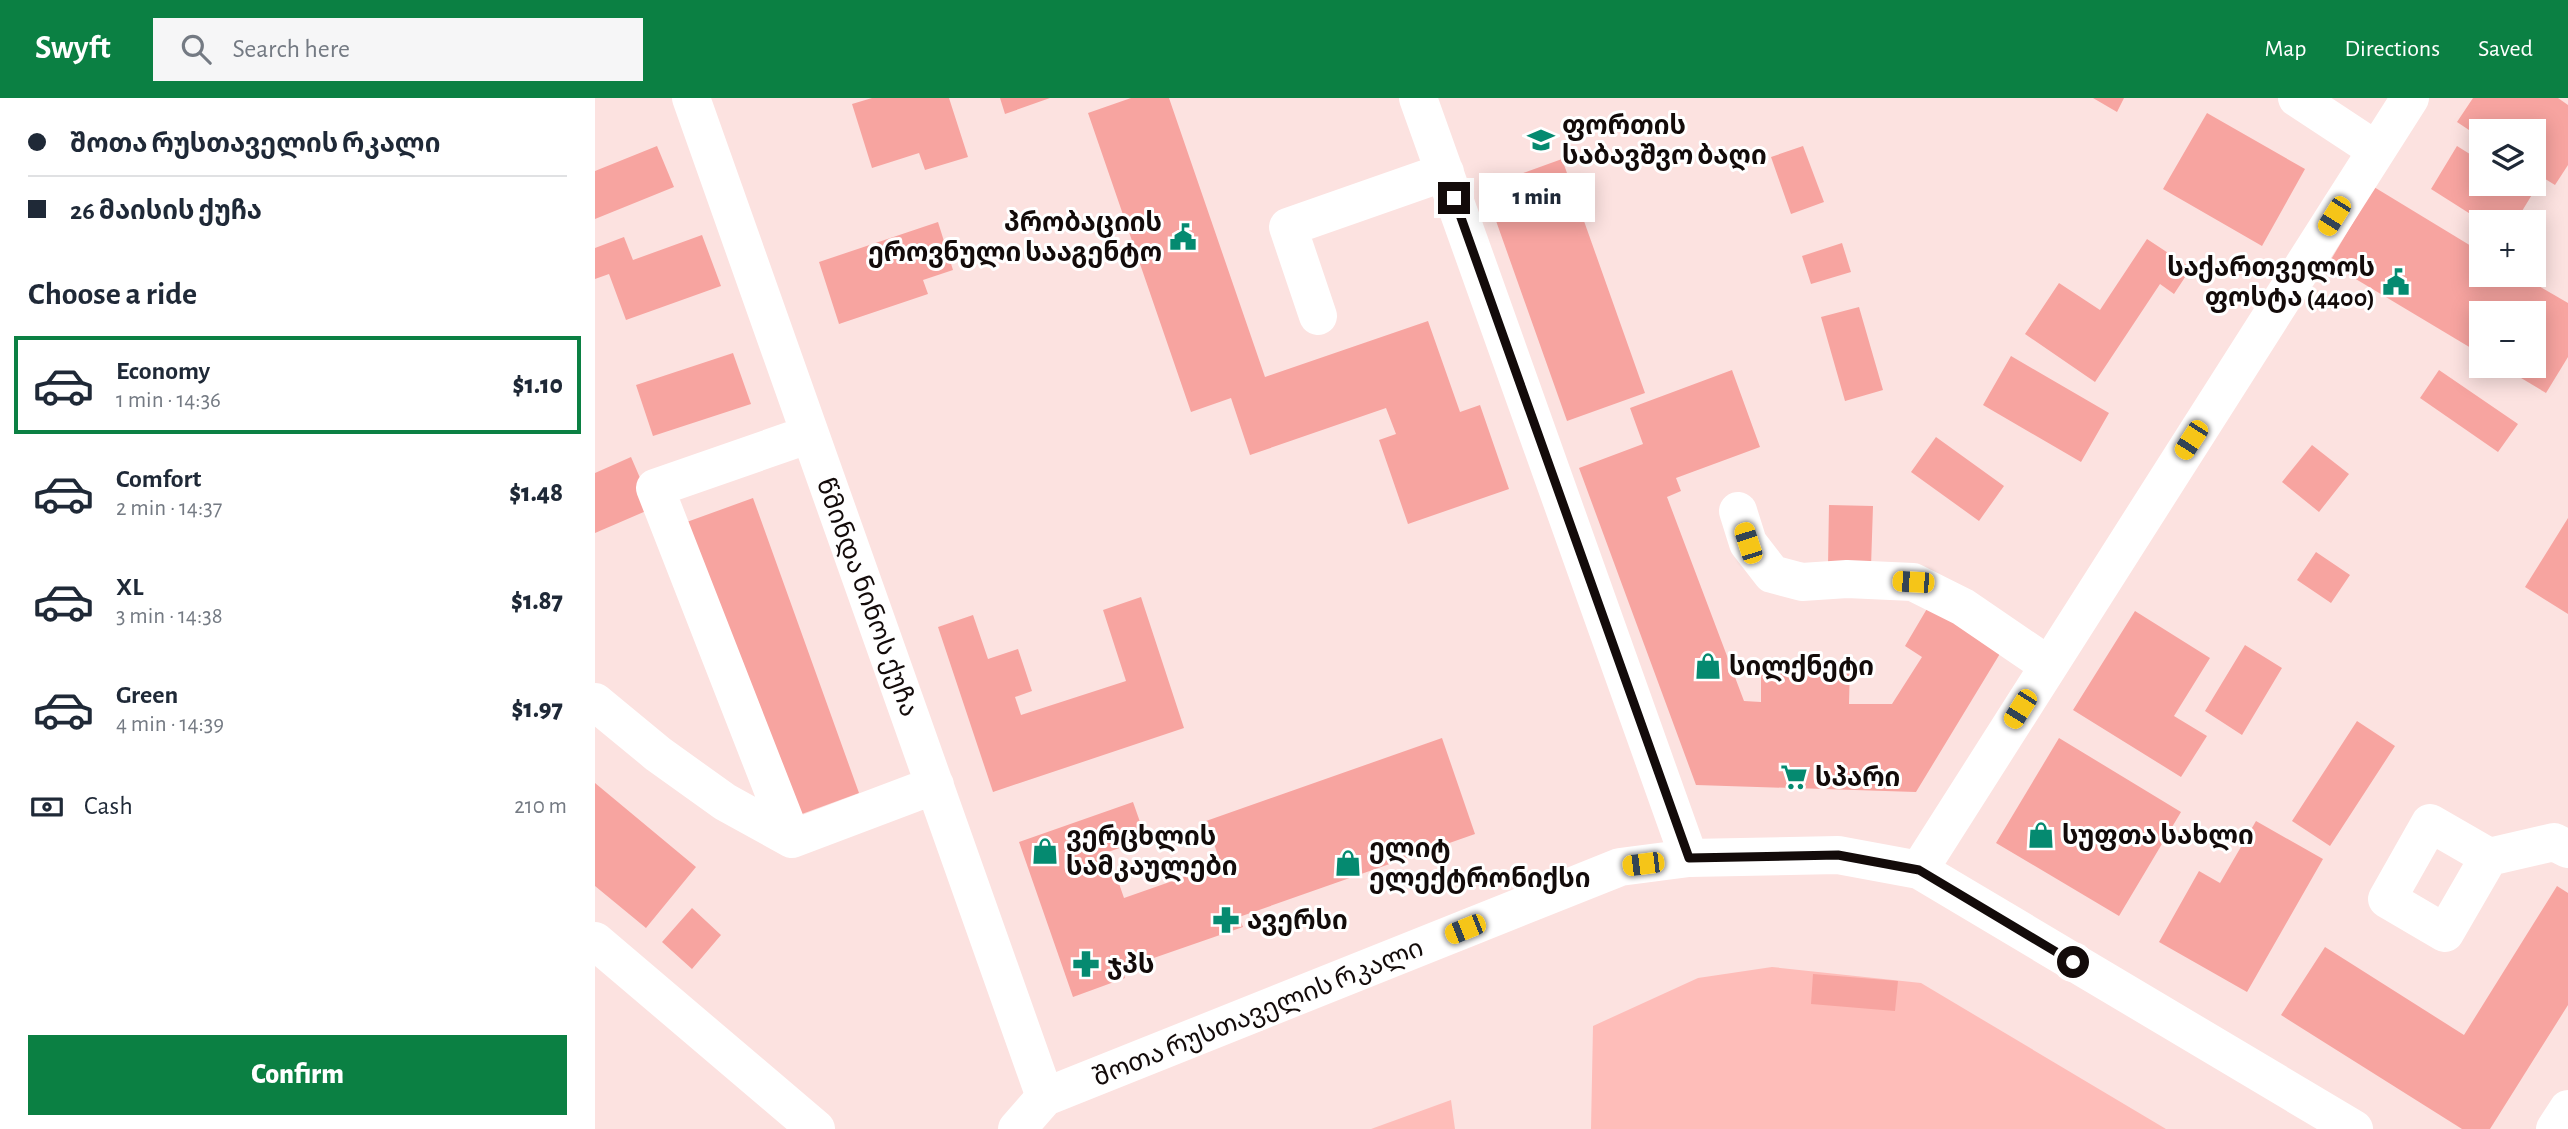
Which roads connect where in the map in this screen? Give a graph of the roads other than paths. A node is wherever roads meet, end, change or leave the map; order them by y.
1 (691, 98) edge
2 (1418, 98) edge
3 (2297, 98) edge
4 (2410, 98) edge
5 (2376, 150) junction
6 (1445, 172) junction
7 (1318, 316) dead end
8 (810, 434) junction
9 (1738, 511) dead end
10 (2048, 665) junction
11 (595, 702) edge
12 (935, 785) junction
13 (792, 839) junction
14 (2568, 849) edge
15 (2489, 857) dead end
16 (1689, 858) junction
17 (1919, 870) junction
18 (595, 941) edge
19 (1045, 1097) junction
20 (2568, 1109) edge
21 (816, 1129) edge
22 (1017, 1129) edge
23 (2354, 1129) edge
24 (2555, 1129) edge

1 - 8 main road, წმინდა ნინოს ქუჩა
2 - 6 main road
3 - 5 main road
4 - 5 main road
5 - 10 main road
6 - 7 main road
6 - 16 main road
8 - 12 main road, წმინდა ნინოს ქუჩა
8 - 13 main road
9 - 10 main road
10 - 17 main road
11 - 13 main road
12 - 13 main road
12 - 19 main road, წმინდა ნინოს ქუჩა
14 - 15 main road
16 - 17 main road, შოთა რუსთაველის რკალი
16 - 19 main road, შოთა რუსთაველის რკალი
17 - 23 main road, შოთა რუსთაველის რკალი
18 - 21 main road
19 - 22 main road, შოთა რუსთაველის რკალი
20 - 24 main road

